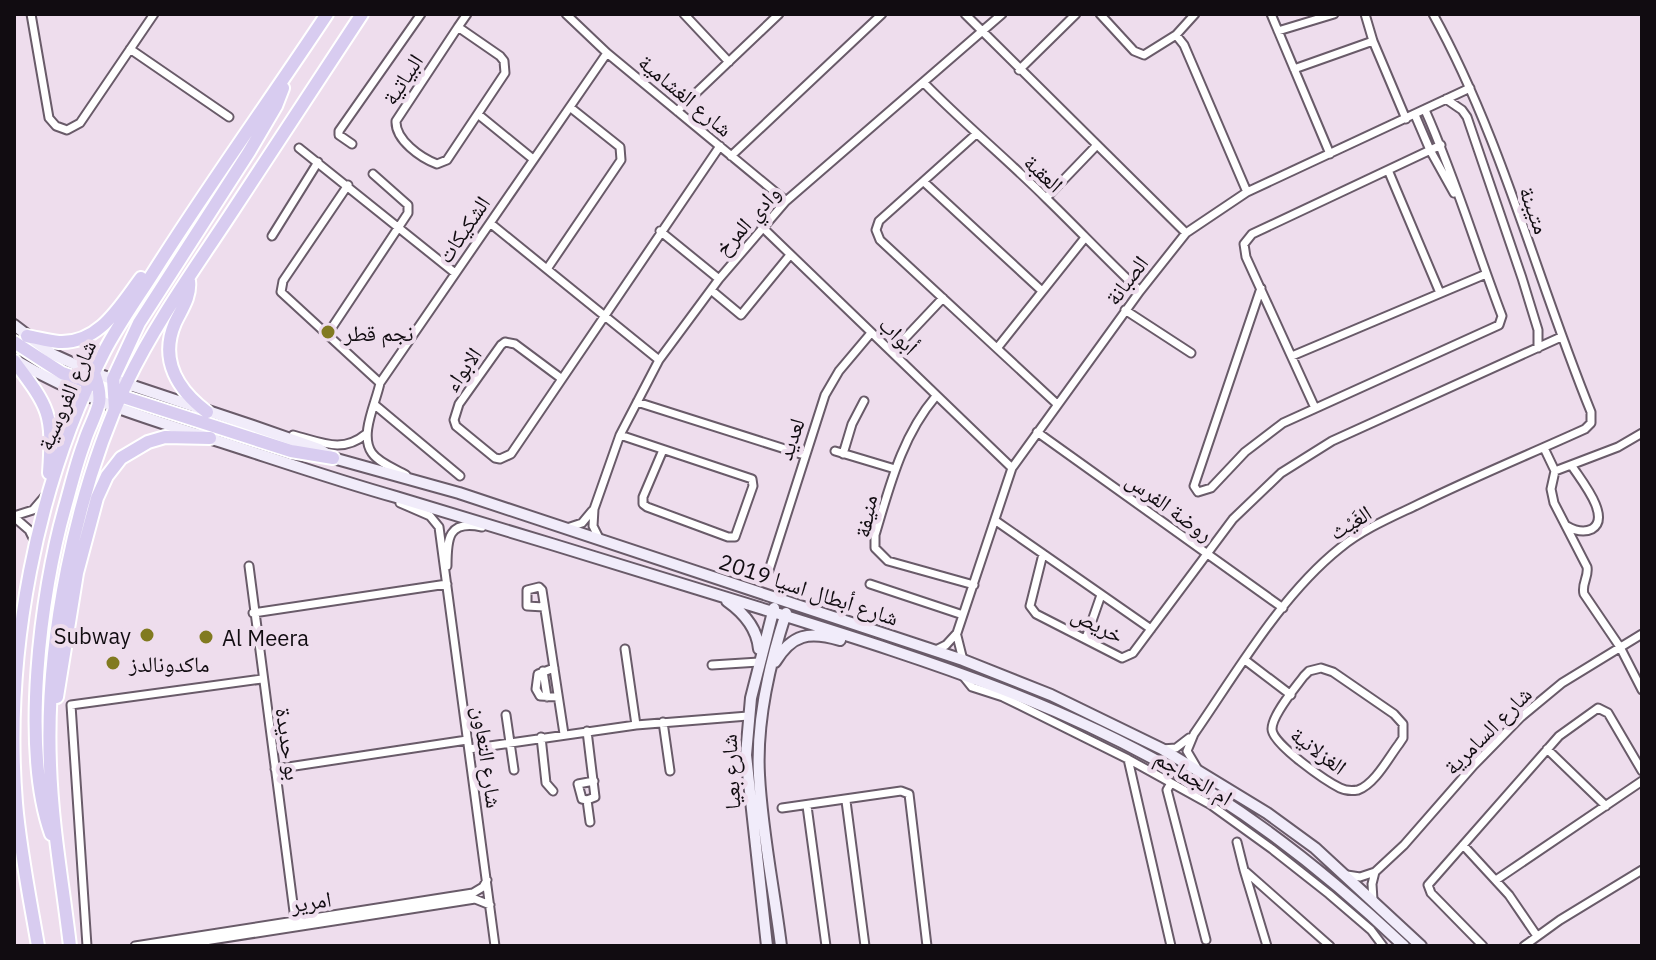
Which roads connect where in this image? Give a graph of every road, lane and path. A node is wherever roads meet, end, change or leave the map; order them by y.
1 (31, 14) edge
2 (154, 14) edge
3 (327, 14) edge
4 (362, 14) edge
5 (421, 14) edge
6 (467, 14) edge
7 (566, 14) edge
8 (684, 14) edge
9 (778, 14) edge
10 (882, 14) edge
11 (965, 14) edge
12 (1002, 14) edge
13 (1076, 14) edge
14 (1100, 14) edge
15 (1195, 14) edge
16 (1271, 14) edge
17 (1365, 14) edge
18 (1433, 14) edge
19 (1328, 15) edge
20 (458, 27) junction
21 (1278, 31) junction
22 (983, 33) junction
23 (1176, 35) junction
24 (1373, 41) junction
25 (130, 49) junction
26 (607, 53) junction
27 (729, 62) junction
28 (1294, 69) junction
29 (1019, 70) junction
30 (286, 75) junction
31 (924, 83) junction
32 (1470, 88) junction
33 (1446, 99) junction
34 (571, 108) junction
35 (1425, 110) junction
36 (677, 111) junction
37 (479, 115) junction
38 (1415, 115) junction
39 (229, 117) dead end
40 (1406, 119) junction
41 (975, 135) junction
42 (352, 144) dead end
43 (1441, 145) junction
44 (720, 146) junction
45 (1096, 146) junction
46 (299, 148) dead end
47 (1430, 150) junction
48 (1330, 154) junction
49 (731, 156) junction
50 (533, 159) junction
51 (318, 162) junction
52 (1388, 170) junction
53 (373, 174) dead end
54 (924, 182) junction
55 (348, 185) junction
56 (1247, 192) junction
57 (1046, 198) junction
58 (786, 201) junction
59 (1460, 205) junction
60 (191, 212) junction
61 (490, 223) junction
62 (400, 227) junction
63 (762, 227) junction
64 (660, 231) junction
65 (1186, 233) junction
66 (272, 236) dead end
67 (1084, 239) junction
68 (790, 255) junction
69 (547, 269) junction
70 (455, 273) junction
71 (1486, 274) junction
72 (188, 279) junction
73 (719, 279) junction
74 (1261, 288) junction
75 (711, 290) junction
76 (1042, 291) junction
77 (1140, 291) junction
78 (1440, 293) junction
79 (943, 298) junction
80 (1125, 310) junction
81 (604, 316) junction
82 (14, 325) edge
83 (871, 333) junction
84 (327, 335) junction
85 (27, 336) junction
86 (1561, 337) junction
87 (14, 342) edge
88 (998, 347) junction
89 (1538, 348) junction
90 (892, 352) junction
91 (1191, 353) dead end
92 (1292, 356) junction
93 (14, 360) edge
94 (659, 360) junction
95 (562, 379) junction
96 (127, 383) junction
97 (380, 383) junction
98 (102, 389) junction
99 (936, 396) junction
100 (864, 401) dead end
101 (637, 402) junction
102 (1057, 404) junction
103 (375, 405) junction
104 (1315, 408) junction
105 (115, 409) junction
106 (207, 412) junction
107 (1591, 423) joint
108 (253, 426) junction
109 (1037, 432) junction
110 (1642, 433) edge
111 (366, 434) junction
112 (620, 435) junction
113 (210, 438) junction
114 (1544, 448) junction
115 (663, 450) junction
116 (804, 455) junction
117 (333, 458) junction
118 (1572, 466) junction
119 (1012, 468) junction
120 (895, 469) junction
121 (1555, 471) junction
122 (313, 473) junction
123 (460, 476) dead end
124 (414, 479) junction
125 (48, 491) junction
126 (594, 509) junction
127 (14, 517) edge
128 (996, 521) junction
129 (1567, 526) junction
130 (564, 529) junction
131 (537, 539) junction
132 (600, 541) junction
133 (35, 543) junction
134 (1043, 554) junction
135 (1207, 555) junction
136 (249, 566) dead end
137 (769, 570) dead end
138 (446, 572) junction
139 (447, 584) junction
140 (870, 584) dead end
141 (974, 585) junction
142 (715, 594) junction
143 (1101, 595) junction
144 (776, 599) junction
145 (789, 603) junction
146 (544, 607) dead end
147 (1283, 608) junction
148 (773, 612) junction
149 (253, 613) junction
150 (963, 615) junction
151 (784, 616) junction
152 (1151, 629) junction
153 (957, 633) junction
154 (1642, 634) edge
155 (1086, 638) junction
156 (1620, 647) junction
157 (625, 649) dead end
158 (934, 651) junction
159 (760, 659) junction
160 (963, 660) junction
161 (1245, 660) junction
162 (712, 665) dead end
163 (938, 665) junction
164 (554, 668) junction
165 (769, 673) junction
166 (963, 675) junction
167 (262, 679) junction
168 (1642, 690) edge
169 (1291, 695) junction
170 (558, 697) junction
171 (506, 715) dead end
172 (748, 716) junction
173 (50, 720) junction
174 (663, 722) junction
175 (636, 725) junction
176 (587, 731) junction
177 (564, 734) junction
178 (1194, 734) junction
179 (541, 737) junction
180 (467, 740) junction
181 (510, 742) junction
182 (469, 749) junction
183 (1162, 749) junction
184 (1547, 749) junction
185 (1128, 759) junction
186 (275, 769) junction
187 (1642, 769) edge
188 (514, 770) dead end
189 (1199, 770) junction
190 (670, 771) dead end
191 (594, 781) junction
192 (1642, 781) edge
193 (1171, 783) junction
194 (553, 791) dead end
195 (587, 800) junction
196 (846, 801) junction
197 (807, 806) junction
198 (1606, 806) junction
199 (782, 808) dead end
200 (590, 822) dead end
201 (1237, 842) dead end
202 (1463, 845) junction
203 (59, 856) junction
204 (1244, 870) junction
205 (1642, 870) edge
206 (1375, 872) junction
207 (1345, 875) junction
208 (487, 880) junction
209 (1496, 880) junction
210 (1373, 900) junction
211 (490, 905) junction
212 (296, 924) junction
213 (1537, 936) junction
214 (1206, 940) dead end
215 (88, 944) edge
216 (38, 946) edge
217 (70, 946) edge
218 (135, 946) edge
219 (173, 946) edge
220 (495, 946) edge
221 (767, 946) edge
222 (781, 946) edge
223 (826, 946) edge
224 (865, 946) edge
225 (927, 946) edge
226 (1171, 946) edge
227 (1267, 946) edge
228 (1330, 946) edge
229 (1383, 946) edge
230 (1404, 946) edge
231 (1421, 946) edge
232 (1483, 946) edge
233 (1524, 946) edge

1 - 25 street
2 - 25 street
3 - 30 highway, شارع الفروسية
4 - 72 highway, شارع الفروسية
5 - 42 street
6 - 20 street, البياتية
7 - 26 street, شارع الغشامية
8 - 27 street
9 - 27 street
10 - 49 street
11 - 22 street
12 - 22 street, وادي المرخ
13 - 29 street
14 - 23 street
15 - 23 street
16 - 21 street
17 - 24 street
18 - 32 street, متيبنة
19 - 21 street
20 - 37 street, البياتية
20 - 37 street, البياتية
21 - 28 street
22 - 29 street
22 - 31 street, وادي المرخ
23 - 56 street
24 - 28 street
24 - 40 street
25 - 39 street
26 - 34 street, الشكيكات
26 - 36 street, شارع الغشامية
27 - 36 street
28 - 48 street
29 - 45 street
30 - 60 highway, شارع الفروسية
30 - 98 highway
31 - 41 street, العقبة
31 - 58 street, وادي المرخ
32 - 33 street, الصبانة
32 - 86 street, متيبنة
33 - 35 street, الصبانة
33 - 89 street, متيبنة
34 - 50 street, الشكيكات
34 - 69 street
35 - 38 street, الصبانة
35 - 43 street
36 - 44 street, شارع الغشامية
37 - 50 street
38 - 40 street, الصبانة
38 - 47 street
40 - 48 street, الصبانة
41 - 54 street
41 - 57 street, العقبة
43 - 47 street
43 - 59 street
44 - 49 street, شارع الغشامية
44 - 64 street, الابواء
45 - 57 street
45 - 65 street
46 - 51 street
47 - 52 street
47 - 59 street
48 - 56 street, الصبانة
49 - 58 street, شارع الغشامية
50 - 61 street, الشكيكات
51 - 55 street
51 - 66 street
52 - 74 street
52 - 78 street
53 - 62 street
54 - 76 street
54 - 79 street
55 - 62 street
55 - 84 street
56 - 65 street, الصبانة
57 - 67 street, العقبة
58 - 63 street, وادي المرخ
59 - 71 street
60 - 85 highway
60 - 98 highway, شارع الفروسية
61 - 69 street
61 - 70 street, الشكيكات
62 - 70 street
62 - 84 street
63 - 68 street, أبواب
63 - 73 street, وادي المرخ
64 - 73 street
64 - 81 street, الابواء
65 - 77 street, الصبانة
67 - 76 street
67 - 77 street, العقبة
68 - 75 street
68 - 83 street, أبواب
69 - 81 street
70 - 97 street, الشكيكات
71 - 78 street
71 - 104 street
72 - 96 highway, شارع الفروسية
72 - 106 highway
73 - 75 street, وادي المرخ
74 - 92 street
74 - 104 street
75 - 94 street, وادي المرخ
76 - 88 street
77 - 80 street, الصبانة
78 - 92 street
79 - 88 street
79 - 90 street
80 - 91 street
80 - 102 street, الصبانة
81 - 94 street
81 - 95 street, الابواء
82 - 85 main road
83 - 90 street, أبواب
83 - 116 street, لعديد
84 - 97 street
85 - 98 main road
86 - 89 street, خريص
86 - 107 street, متيبنة
87 - 98 highway
88 - 102 street
89 - 135 street, خريص
90 - 99 street, أبواب
92 - 104 street
93 - 98 main road
93 - 125 highway
94 - 101 street, وادي المرخ
95 - 95 street, الابواء
96 - 98 highway, شارع الفروسية
96 - 106 main road, شارع أبطال اسيا 2019
97 - 103 street, الشكيكات
98 - 105 highway, شارع الفروسية
98 - 117 highway
98 - 125 highway, شارع الفروسية
98 - 203 highway
99 - 119 street, أبواب
99 - 120 street, منيفة
100 - 120 street
101 - 112 street, وادي المرخ
101 - 116 street
102 - 109 street, الصبانة
103 - 111 street, الشكيكات
103 - 123 street
105 - 113 main road, شارع أبطال اسيا 2019
105 - 173 highway, شارع الفروسية
106 - 108 main road, شارع أبطال اسيا 2019
107 - 114 street, الغَيْث
108 - 111 street
108 - 117 main road, شارع أبطال اسيا 2019
109 - 119 street, الصبانة
109 - 135 street, روضة الفرس
110 - 118 street
111 - 124 street
112 - 115 street
112 - 126 street, وادي المرخ
113 - 122 main road, شارع أبطال اسيا 2019
113 - 173 highway
114 - 121 street
114 - 147 street, الغَيْث
115 - 115 street
116 - 137 street, لعديد
117 - 124 main road, شارع أبطال اسيا 2019
118 - 121 street
118 - 129 street
119 - 128 street, الصبانة
120 - 141 street, منيفة
121 - 129 street
122 - 131 main road, شارع أبطال اسيا 2019
122 - 138 street, شارع التعاون
124 - 130 main road, شارع أبطال اسيا 2019
125 - 127 street
125 - 133 highway, شارع الفروسية
126 - 130 street
126 - 132 street, وادي المرخ
127 - 133 street
128 - 134 street
128 - 141 street, الصبانة
129 - 156 street
130 - 132 main road, شارع أبطال اسيا 2019
131 - 138 street, شارع التعاون
131 - 142 main road, شارع أبطال اسيا 2019
132 - 144 main road, شارع أبطال اسيا 2019
133 - 216 highway, شارع الفروسية
134 - 143 street
134 - 155 street, خريص
135 - 147 street, روضة الفرس
135 - 152 street, خريص
136 - 149 street, بو حديدة
138 - 139 street, شارع التعاون
139 - 149 street
139 - 180 street, شارع التعاون
140 - 150 street
141 - 150 street, الصبانة
142 - 148 main road, شارع أبطال اسيا 2019
142 - 159 main road
143 - 152 street
143 - 155 street
144 - 145 main road, شارع أبطال اسيا 2019
144 - 148 main road, شارع بعيا
145 - 151 main road, شارع بعيا
145 - 158 main road, شارع أبطال اسيا 2019
146 - 164 street
147 - 161 street, الغَيْث
148 - 151 main road, شارع أبطال اسيا 2019
148 - 159 main road, شارع بعيا
149 - 167 street, بو حديدة
150 - 153 street, الصبانة
151 - 163 main road, شارع أبطال اسيا 2019
151 - 165 main road, شارع بعيا
152 - 155 street, خريص
153 - 158 street
153 - 160 street
154 - 156 street, شارع السامرية
156 - 168 street
156 - 206 street, شارع السامرية
157 - 175 street
158 - 160 main road, شارع أبطال اسيا 2019
159 - 162 street
159 - 172 main road, شارع بعيا
160 - 183 main road, شارع أبطال اسيا 2019
161 - 169 street, الغزلانية
161 - 178 street, الغَيْث
163 - 165 main road
163 - 166 main road, شارع أبطال اسيا 2019
164 - 170 street
164 - 170 street
165 - 222 main road, شارع بعيا
166 - 185 street, ام الجماجم
166 - 230 main road, شارع أبطال اسيا 2019
167 - 186 street, بو حديدة
167 - 215 street
169 - 169 street, الغزلانية
170 - 177 street
171 - 181 street
172 - 174 street
172 - 221 main road, شارع بعيا
173 - 203 highway, شارع الفروسية
174 - 175 street
174 - 190 street
175 - 176 street
176 - 177 street
176 - 191 street
177 - 179 street
178 - 183 street
178 - 189 street
179 - 181 street
179 - 194 street
180 - 182 street, شارع التعاون
180 - 186 street
181 - 182 street
181 - 188 street
182 - 208 street, شارع التعاون
183 - 189 main road, شارع أبطال اسيا 2019
184 - 187 street
184 - 198 street
184 - 202 street
185 - 193 street, ام الجماجم
185 - 226 street
186 - 212 street, بو حديدة
189 - 207 main road, شارع أبطال اسيا 2019
191 - 195 street
191 - 195 street
192 - 198 street
193 - 214 street
193 - 229 street, ام الجماجم
195 - 200 street
196 - 197 street
196 - 224 street
196 - 225 street
197 - 199 street
197 - 223 street
198 - 209 street
201 - 204 street
202 - 209 street
202 - 232 street
203 - 217 highway, شارع الفروسية
204 - 227 street
204 - 228 street
205 - 213 street
206 - 207 street
206 - 210 street
207 - 210 main road, شارع أبطال اسيا 2019
208 - 211 street, شارع التعاون
208 - 212 street, امرير
209 - 213 street
210 - 231 main road, شارع أبطال اسيا 2019
211 - 212 street, امرير
211 - 220 street, شارع التعاون
212 - 218 street, امرير
212 - 219 street, امرير
213 - 233 street

